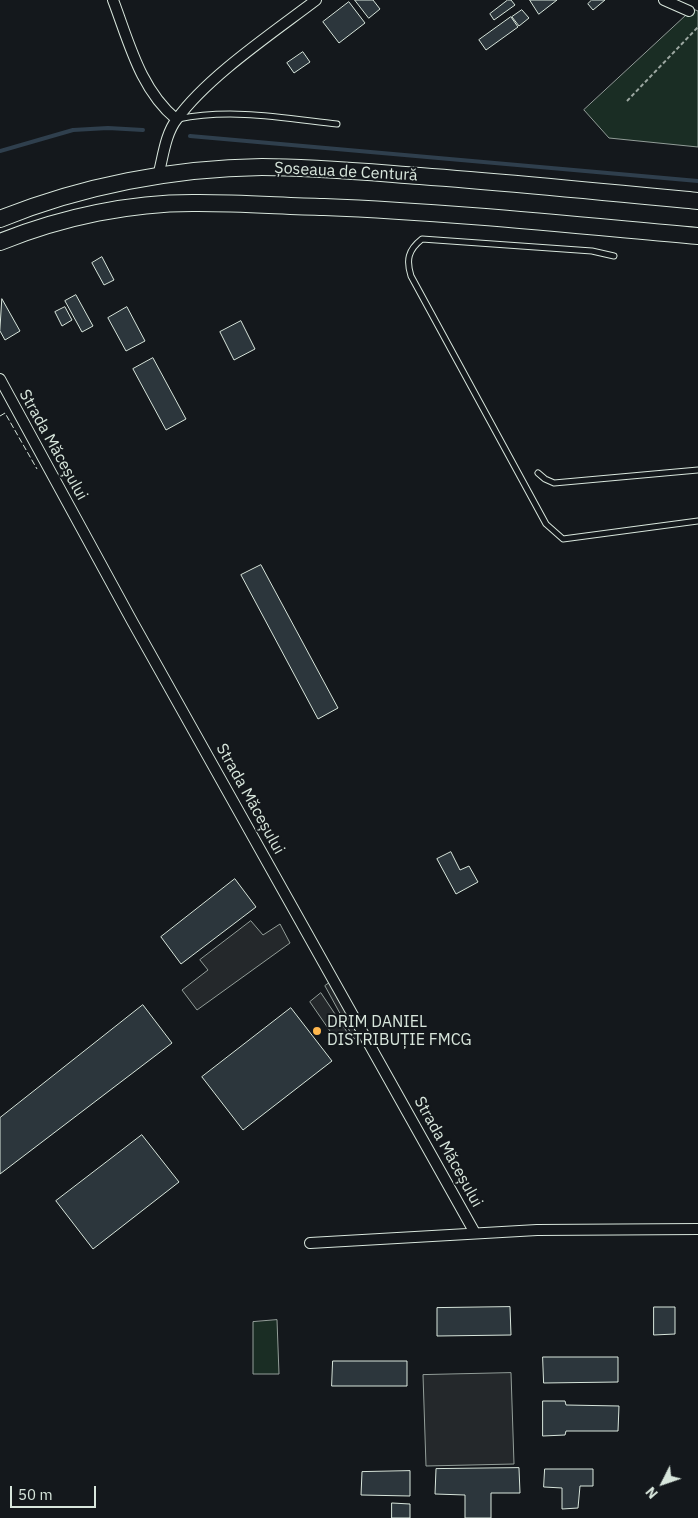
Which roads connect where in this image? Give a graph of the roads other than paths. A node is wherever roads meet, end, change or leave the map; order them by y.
1 (113, 0) edge
2 (316, 0) edge
3 (664, 0) edge
4 (689, 11) dead end
5 (176, 119) junction
6 (337, 124) dead end
7 (158, 176) junction
8 (698, 201) edge
9 (0, 219) edge
10 (698, 236) edge
11 (0, 242) edge
12 (614, 256) dead end
13 (0, 379) edge
14 (698, 470) edge
15 (538, 473) dead end
16 (698, 521) edge
17 (698, 1230) edge
18 (475, 1233) junction
19 (310, 1243) dead end

1 - 5 street
2 - 5 street
3 - 4 street
5 - 6 lane
5 - 7 street
7 - 8 main road, Șoseaua de Centură
7 - 9 main road, Șoseaua de Centură
10 - 11 main road
12 - 16 lane
13 - 18 street, Strada Măceșului
14 - 15 lane
17 - 18 street
18 - 19 street

